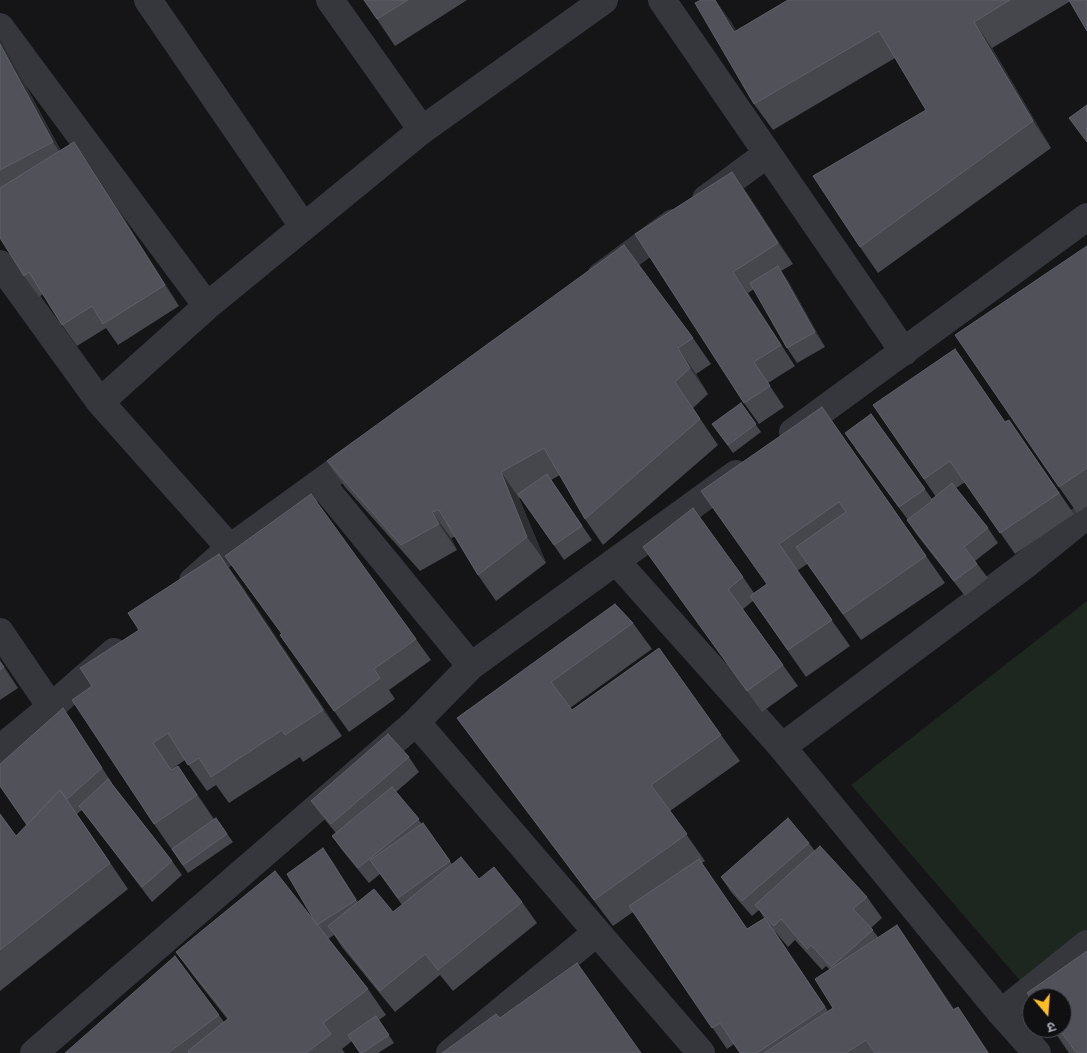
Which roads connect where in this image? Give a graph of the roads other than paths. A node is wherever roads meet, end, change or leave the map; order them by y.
1 (148, 0) edge
2 (330, 0) edge
3 (604, 0) edge
4 (662, 0) edge
5 (0, 26) edge
6 (422, 130) junction
7 (767, 154) junction
8 (1087, 217) edge
9 (303, 226) junction
10 (0, 264) edge
11 (584, 289) edge
12 (207, 306) junction
13 (904, 352) junction
14 (100, 402) junction
15 (385, 436) edge
16 (776, 445) edge
17 (752, 462) edge
18 (321, 483) junction
19 (1086, 517) edge
20 (230, 548) junction
21 (616, 561) junction
22 (178, 594) edge
23 (0, 632) edge
24 (134, 634) edge
25 (471, 666) junction
26 (52, 707) junction
27 (416, 722) junction
28 (782, 746) junction
29 (0, 749) edge
30 (596, 933) junction
31 (1087, 944) edge
32 (1001, 1013) junction
33 (34, 1053) edge
34 (450, 1053) edge
35 (701, 1053) edge
36 (1037, 1053) edge

1 - 9 street
2 - 6 street
3 - 6 street
4 - 7 street
5 - 12 street
6 - 9 street
7 - 11 street
7 - 13 street
8 - 13 street
9 - 12 street
10 - 14 street
12 - 14 street
13 - 16 street
14 - 20 street
15 - 18 street
17 - 21 street
18 - 20 street
18 - 25 street
19 - 28 street
20 - 22 street
21 - 25 street
21 - 28 street
23 - 26 street
24 - 26 street
25 - 27 street
26 - 29 street
27 - 30 street
27 - 33 street
28 - 32 street
30 - 34 street
30 - 35 street
31 - 32 street
32 - 36 street

